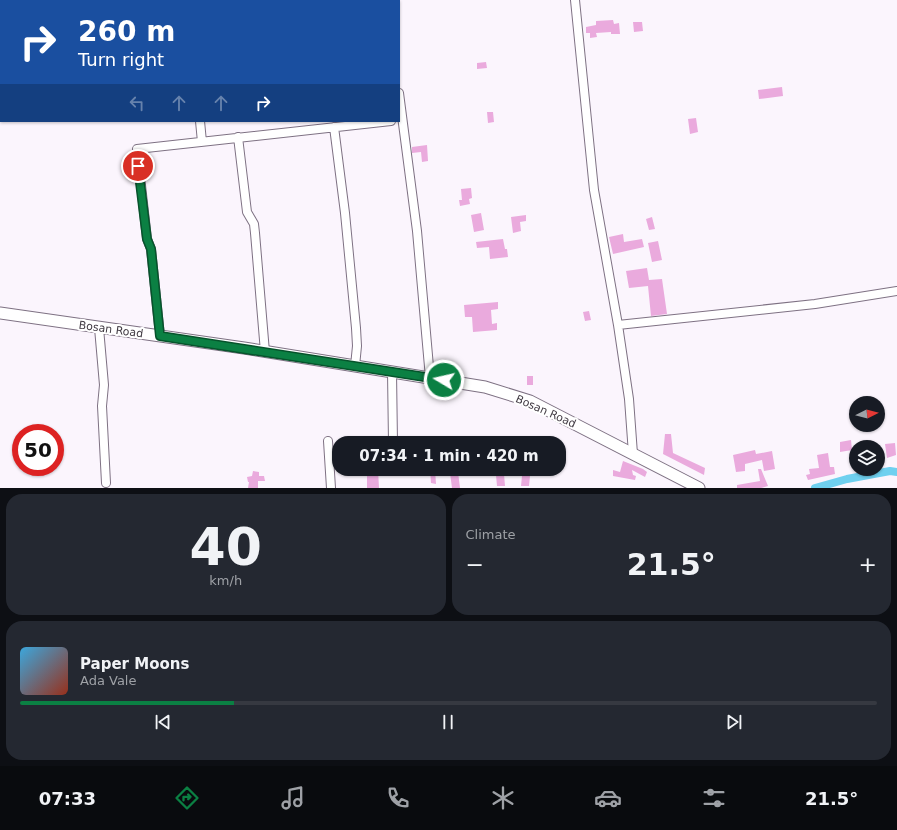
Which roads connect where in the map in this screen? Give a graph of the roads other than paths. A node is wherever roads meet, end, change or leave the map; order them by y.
1 (575, 0) edge
2 (400, 106) edge
3 (401, 120) edge
4 (200, 122) edge
5 (382, 122) edge
6 (334, 127) junction
7 (238, 137) junction
8 (202, 142) junction
9 (897, 291) edge
10 (0, 313) edge
11 (618, 325) junction
12 (98, 328) junction
13 (160, 336) junction
14 (265, 352) junction
15 (355, 366) junction
16 (392, 372) junction
17 (430, 378) junction
18 (393, 436) edge
19 (328, 441) dead end
20 (633, 454) junction
21 (106, 483) dead end
22 (330, 488) edge
23 (699, 488) edge

1 - 11 street
2 - 3 street
3 - 17 street
4 - 8 street
5 - 6 street
6 - 7 street
6 - 15 street
7 - 8 street
7 - 14 street
8 - 13 street
9 - 11 street
10 - 12 main road, Bosan Road
11 - 20 street
12 - 13 main road, Bosan Road
12 - 21 street
13 - 14 main road, Bosan Road
14 - 15 main road, Bosan Road
15 - 16 main road, Bosan Road
16 - 17 main road, Bosan Road
16 - 18 street
17 - 20 main road, Bosan Road
19 - 22 street
20 - 23 main road, Bosan Road

